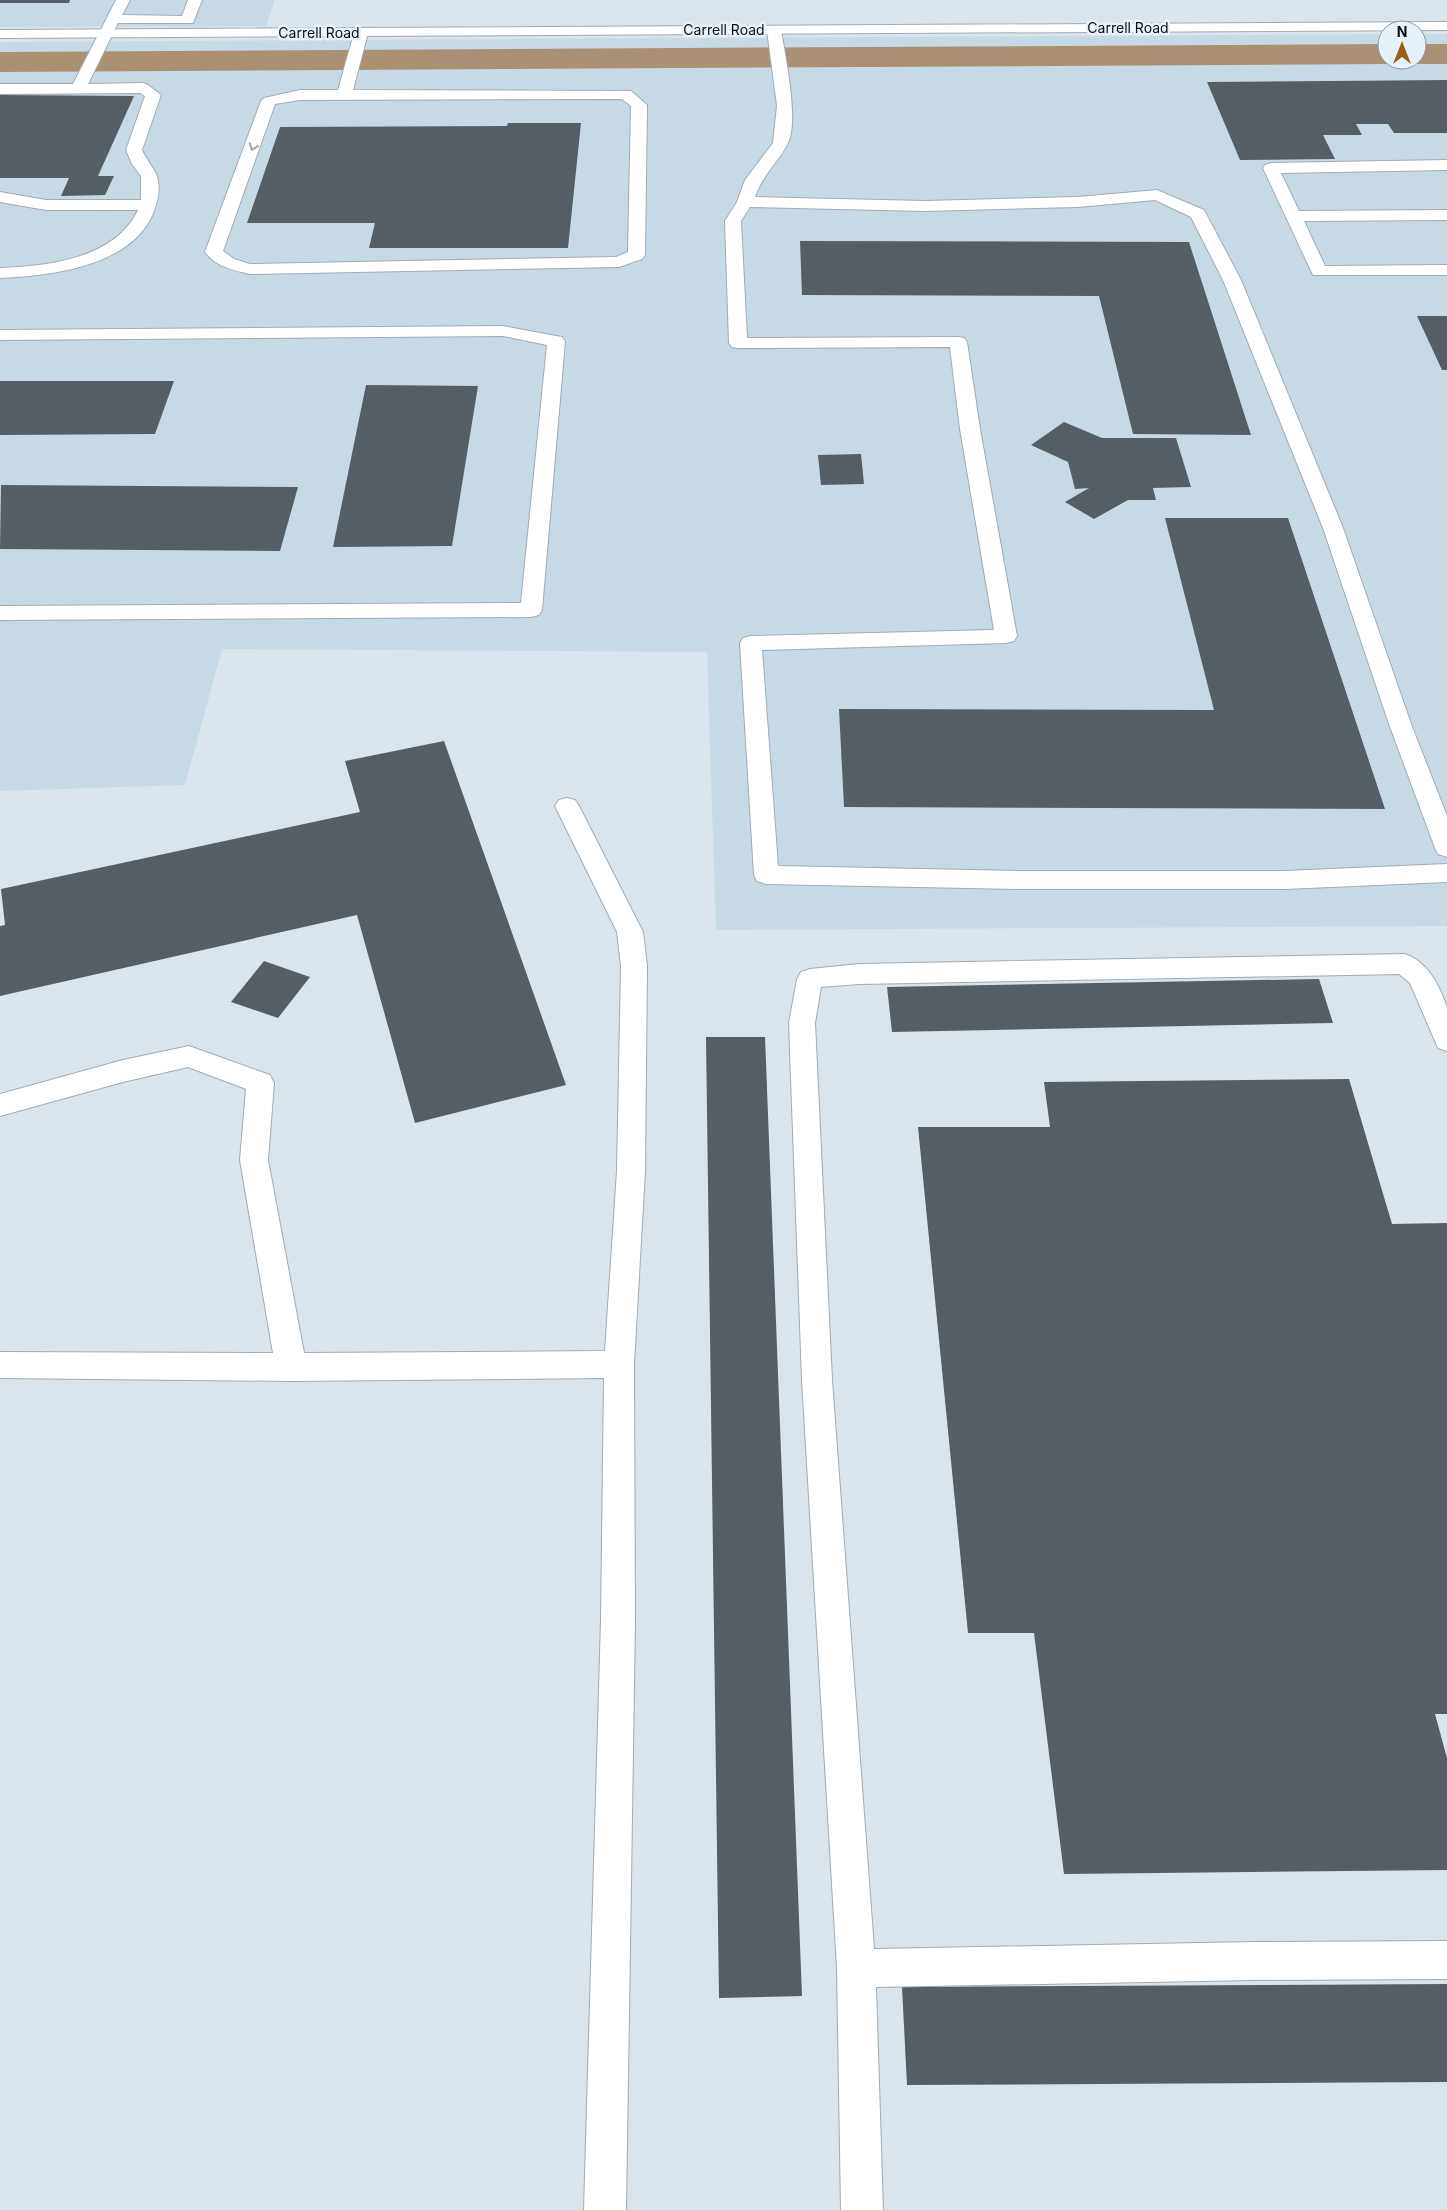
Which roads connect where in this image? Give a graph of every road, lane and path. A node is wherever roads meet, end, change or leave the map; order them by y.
1 (123, 0) edge
2 (195, 0) edge
3 (114, 19) junction
4 (1447, 26) edge
5 (774, 30) junction
6 (0, 34) edge
7 (107, 34) junction
8 (360, 38) junction
9 (78, 88) junction
10 (0, 89) edge
11 (344, 95) junction
12 (1447, 165) edge
13 (0, 197) edge
14 (745, 202) junction
15 (148, 205) junction
16 (1447, 215) edge
17 (1293, 216) junction
18 (1447, 270) edge
19 (0, 273) edge
20 (0, 335) edge
21 (0, 613) edge
22 (567, 806) dead end
23 (1447, 848) edge
24 (1447, 874) edge
25 (1447, 1041) edge
26 (0, 1105) edge
27 (619, 1364) junction
28 (0, 1365) edge
29 (291, 1367) junction
30 (1447, 1960) edge
31 (856, 1968) junction
32 (606, 2210) edge
33 (862, 2210) edge

1 - 3 street
2 - 3 street
3 - 7 street
4 - 5 street, Carrell Road
5 - 8 street, Carrell Road
5 - 14 street
6 - 7 street, Carrell Road
7 - 8 street, Carrell Road
7 - 9 street
8 - 11 street
9 - 10 street
9 - 15 street
11 -> 11 street
12 - 17 street
13 - 15 street
14 - 23 street
14 - 24 street
15 - 19 street
16 - 17 street
17 - 18 street
20 - 21 street
22 - 27 street
25 - 31 street
26 - 29 street
27 - 29 street
27 - 32 street
28 - 29 street
30 - 31 street
31 - 33 street

